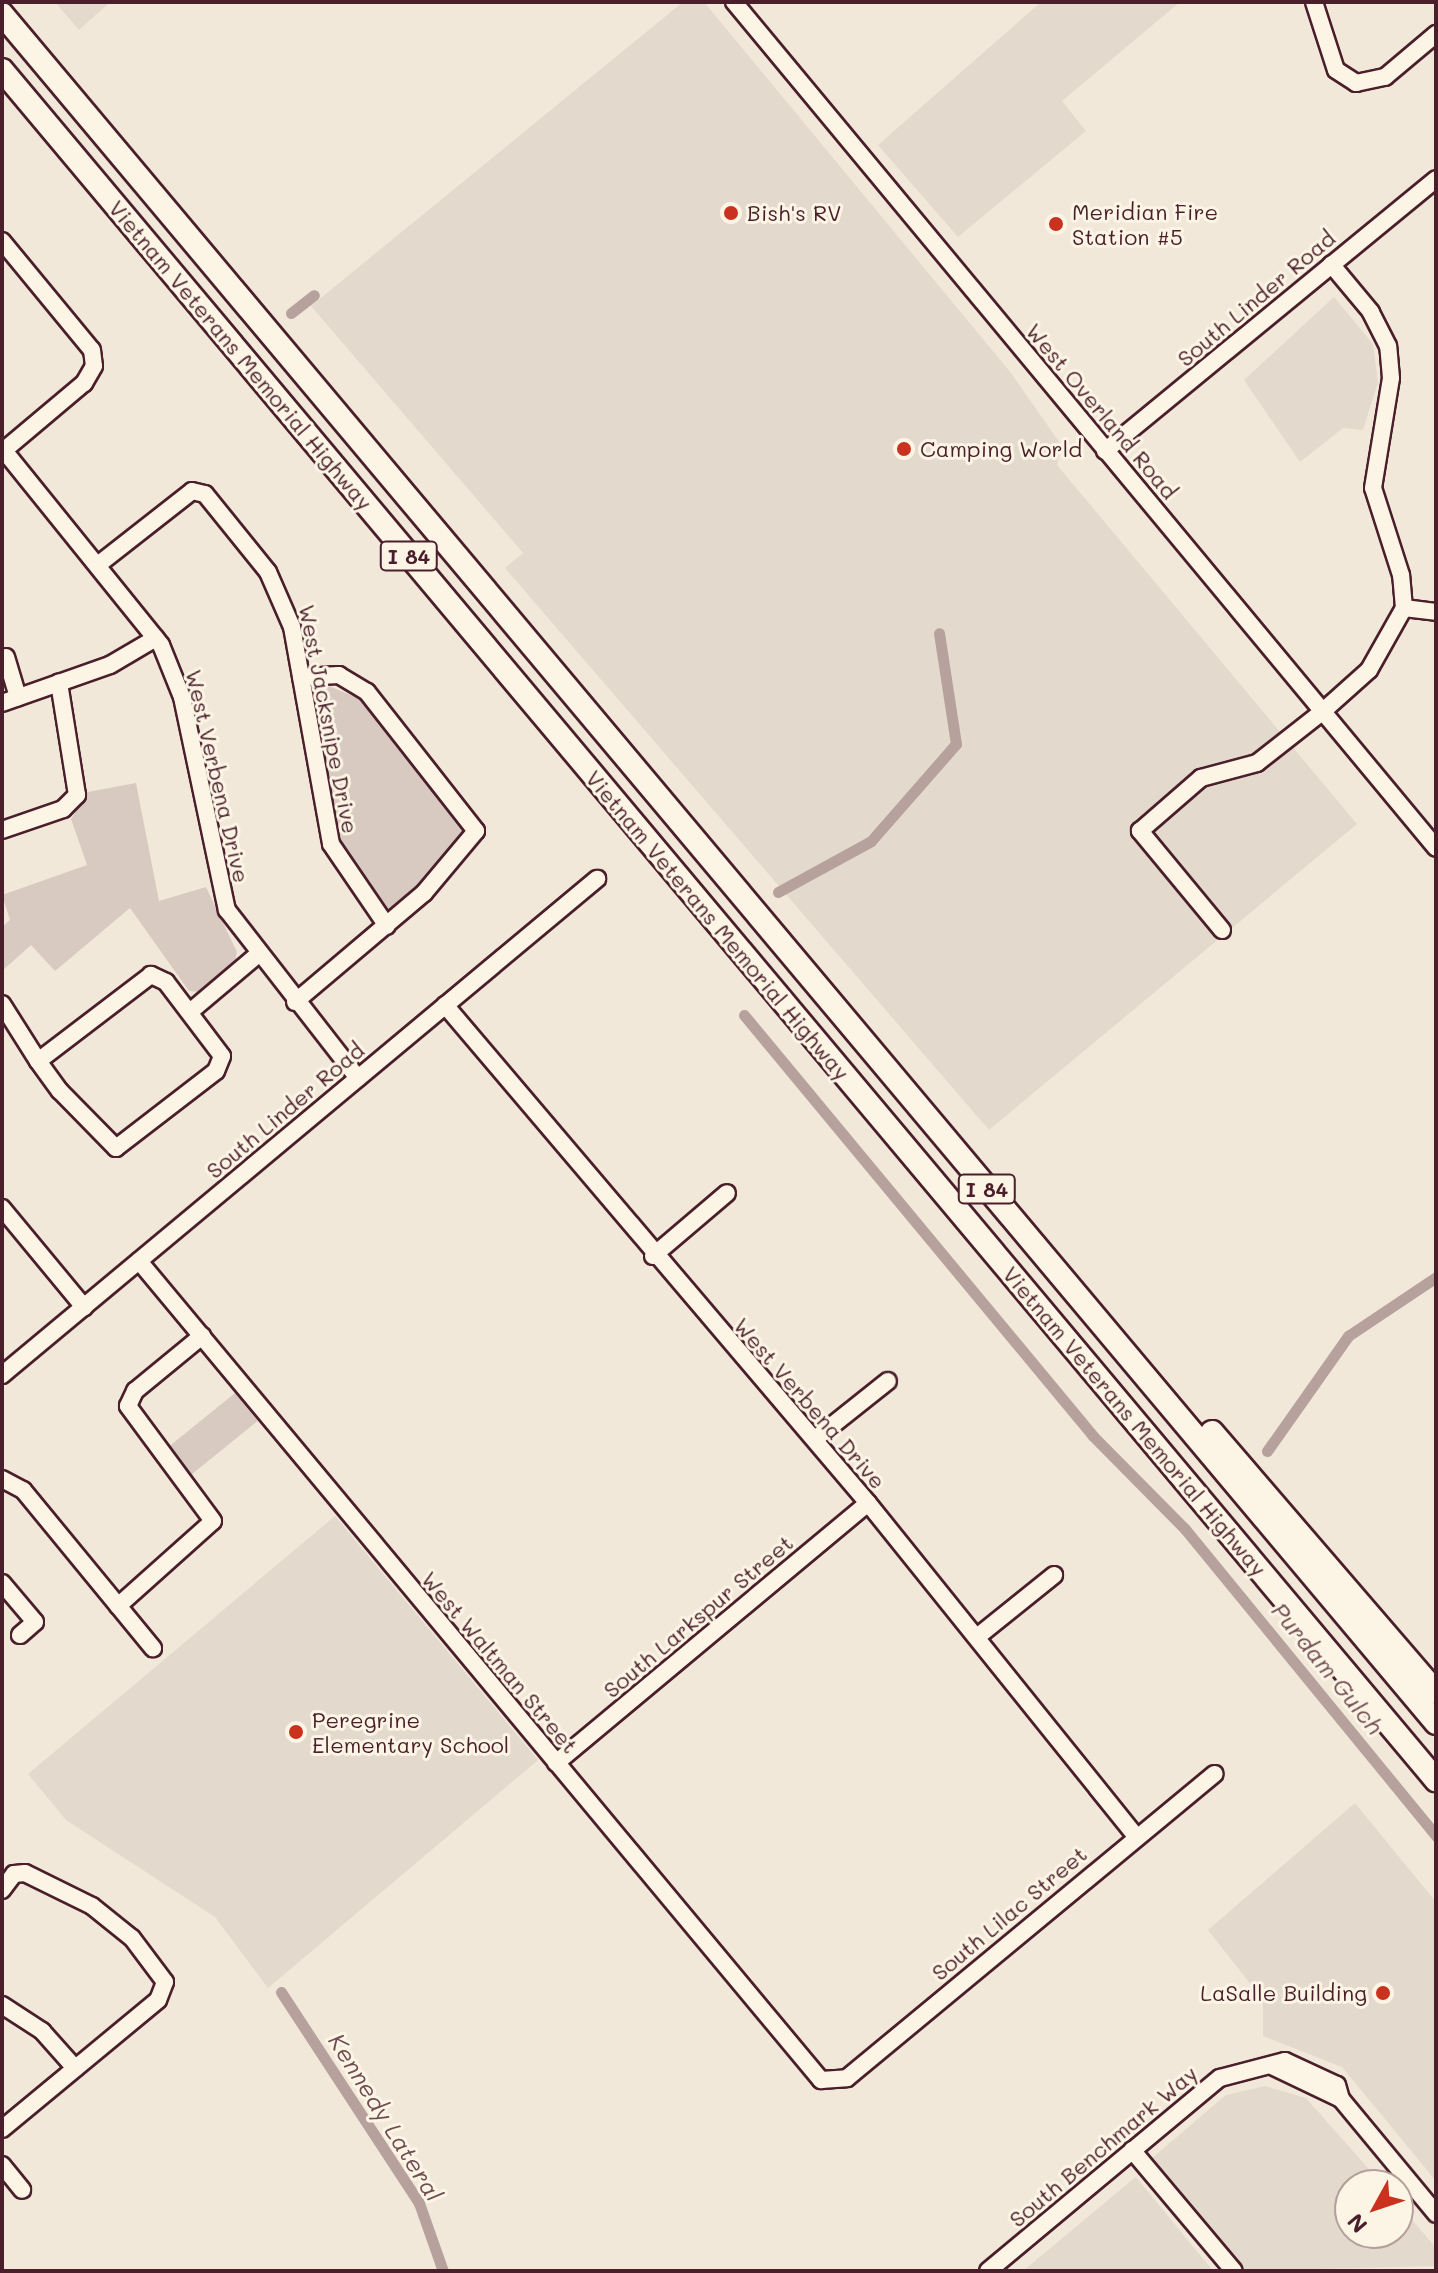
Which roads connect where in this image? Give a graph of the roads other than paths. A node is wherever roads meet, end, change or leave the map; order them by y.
1 (734, 2) edge
2 (1314, 2) edge
3 (2, 14) edge
4 (1436, 34) edge
5 (2, 70) edge
6 (1436, 179) edge
7 (2, 241) edge
8 (1331, 264) junction
9 (3, 450) edge
10 (1105, 451) junction
11 (99, 564) junction
12 (1404, 608) junction
13 (1436, 612) edge
14 (156, 638) junction
15 (6, 657) dead end
16 (301, 677) junction
17 (59, 682) junction
18 (10, 700) edge
19 (1322, 712) junction
20 (2, 830) edge
21 (1436, 848) edge
22 (597, 879) dead end
23 (387, 926) junction
24 (1222, 930) dead end
25 (256, 956) junction
26 (295, 1002) junction
27 (2, 1004) edge
28 (445, 1005) junction
29 (191, 1011) junction
30 (38, 1061) junction
31 (358, 1078) junction
32 (727, 1193) dead end
33 (2, 1208) edge
34 (653, 1256) junction
35 (139, 1261) junction
36 (84, 1307) junction
37 (1109, 1333) junction
38 (202, 1336) junction
39 (2, 1375) edge
40 (888, 1381) dead end
41 (815, 1439) junction
42 (2, 1479) edge
43 (868, 1503) junction
44 (1054, 1575) dead end
45 (2, 1583) edge
46 (118, 1606) junction
47 (20, 1635) dead end
48 (977, 1637) junction
49 (153, 1648) dead end
50 (1436, 1692) edge
51 (1436, 1723) edge
52 (556, 1763) junction
53 (1215, 1774) dead end
54 (1436, 1780) edge
55 (1135, 1835) junction
56 (2, 1890) edge
57 (2, 2005) edge
58 (75, 2068) junction
59 (833, 2084) joint
60 (2, 2129) edge
61 (1132, 2150) junction
62 (2, 2165) edge
63 (22, 2190) dead end
64 (1436, 2214) edge
65 (988, 2271) edge
66 (1234, 2271) edge

1 - 10 street, West Overland Road
2 - 4 street
3 - 37 highway, Vietnam Veterans Memorial Highway / I 84
5 - 54 highway, Vietnam Veterans Memorial Highway / I 84
6 - 8 street, South Linder Road
7 - 9 street
8 - 10 street, South Linder Road
8 - 12 street
9 - 11 street, West Verbena Drive
10 - 19 street, West Overland Road
11 - 14 street, West Verbena Drive
11 - 16 street, West Jacksnipe Drive
12 - 13 street
12 - 19 street
14 - 17 street
14 - 25 street, West Verbena Drive
15 - 18 street
16 - 23 street, West Jacksnipe Drive
16 - 23 street
17 - 18 street
17 - 20 street
19 - 21 street, West Overland Road
19 - 24 street
22 - 28 street, South Linder Road
23 - 26 street
25 - 26 street, West Verbena Drive
25 - 29 street
26 - 31 street, West Verbena Drive
27 - 30 street
28 - 31 street, South Linder Road
28 - 34 street, West Verbena Drive
29 - 30 street
29 - 30 street
31 - 35 street, South Linder Road
32 - 34 street
33 - 36 street
34 - 41 street, West Verbena Drive
35 - 36 street, South Linder Road
35 - 38 street, West Waltman Street
36 - 39 street, South Linder Road
37 - 50 highway
37 - 51 highway, Vietnam Veterans Memorial Highway / I 84
38 - 46 street
38 - 52 street, West Waltman Street
40 - 41 street
41 - 43 street, West Verbena Drive
42 - 46 street
43 - 48 street, West Verbena Drive
43 - 52 street, South Larkspur Street
44 - 48 street
45 - 47 street
46 - 49 street
48 - 55 street, West Verbena Drive
52 - 59 street, West Waltman Street
53 - 55 street, South Lilac Street
55 - 59 street, South Lilac Street
56 - 58 street
57 - 58 street
58 - 60 street
61 - 64 street, South Benchmark Way
61 - 65 street, South Benchmark Way
61 - 66 street
62 - 63 street

